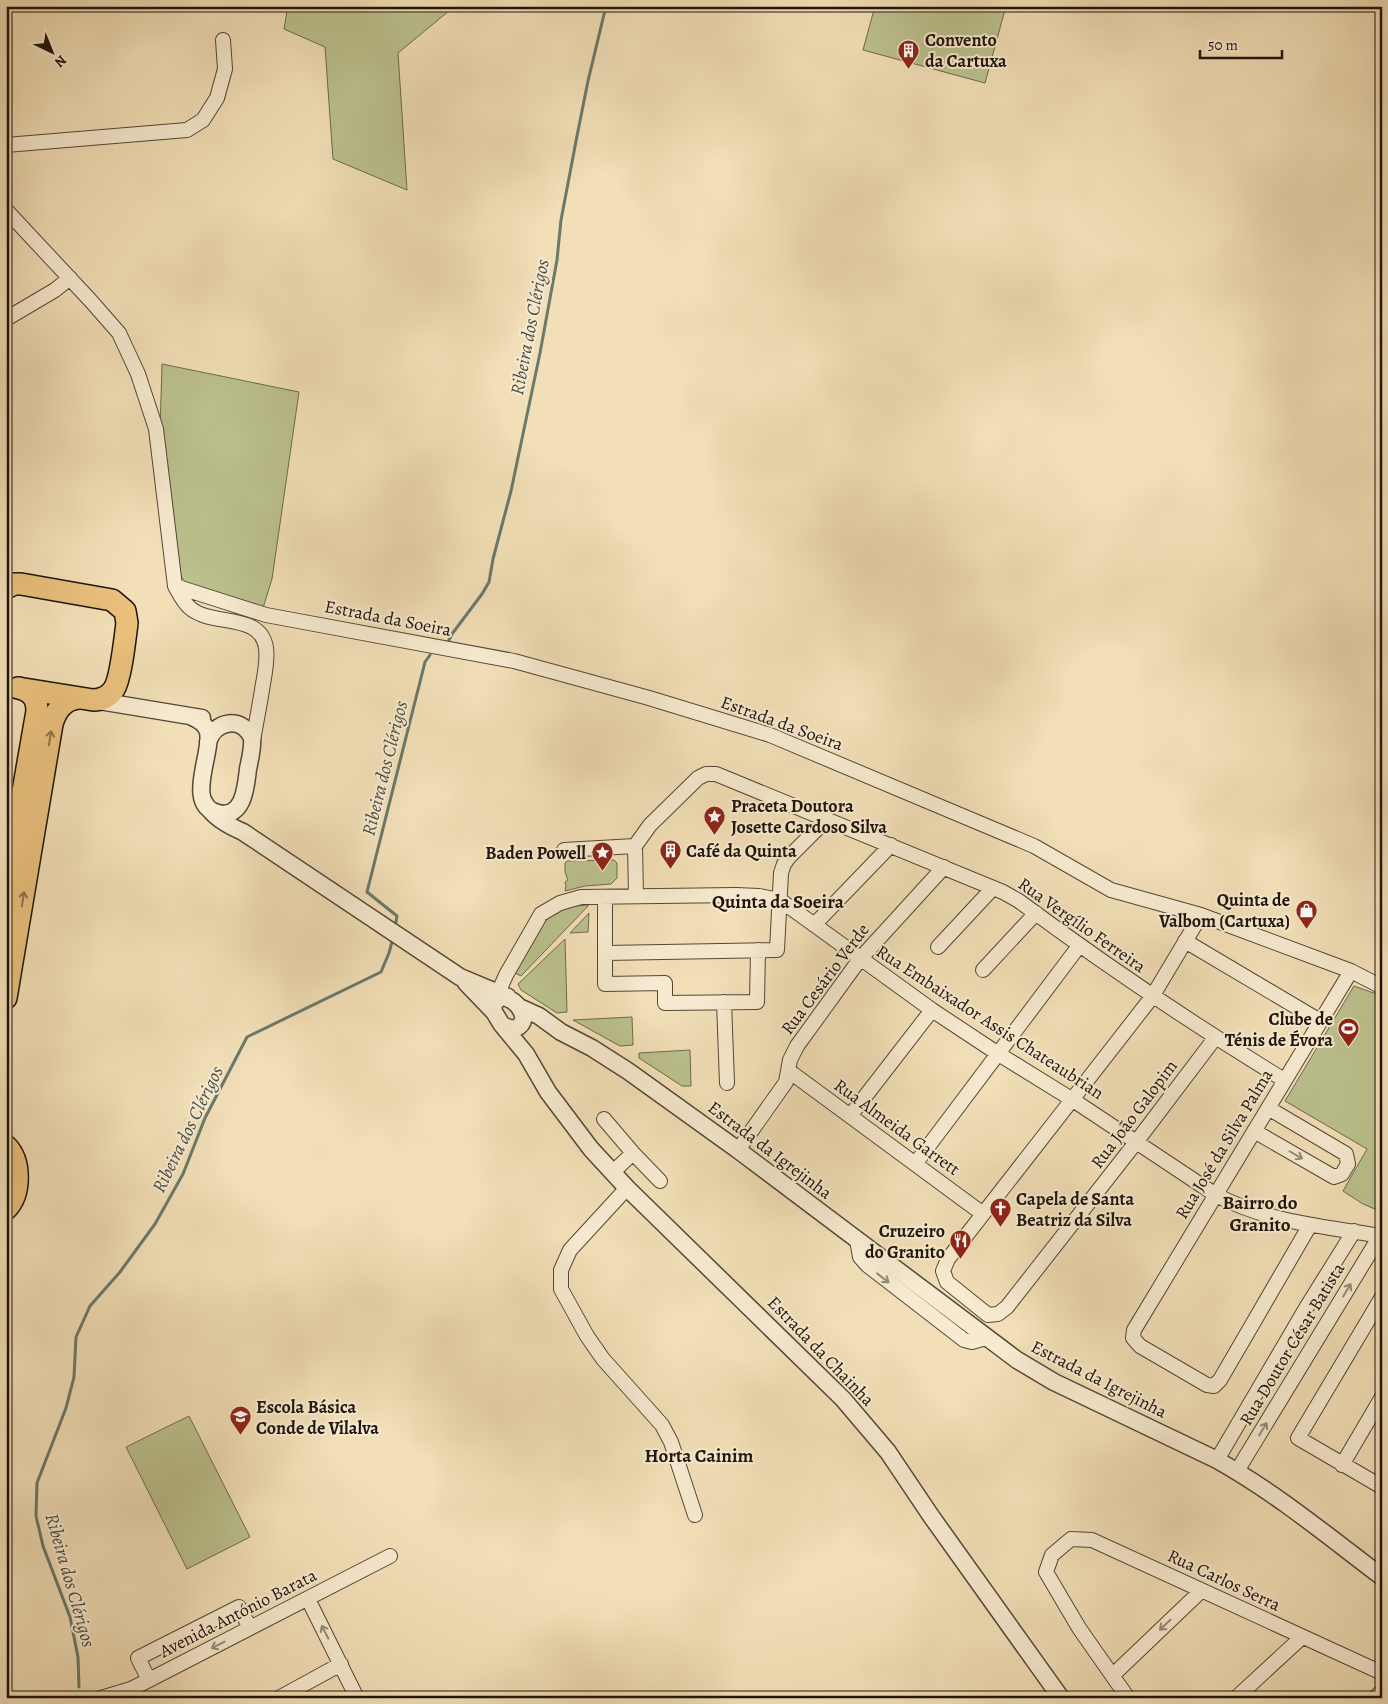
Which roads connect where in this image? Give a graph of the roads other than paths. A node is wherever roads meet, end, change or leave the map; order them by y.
1 (223, 40) dead end
2 (6, 145) edge
3 (6, 210) edge
4 (70, 278) junction
5 (6, 319) edge
6 (11, 585) edge
7 (175, 586) junction
8 (118, 677) junction
9 (12, 687) edge
10 (86, 699) junction
11 (259, 705) junction
12 (139, 708) junction
13 (192, 717) junction
14 (232, 723) junction
15 (208, 742) junction
16 (252, 747) junction
17 (244, 796) junction
18 (203, 800) junction
19 (827, 819) junction
20 (248, 836) junction
21 (891, 845) junction
22 (635, 846) junction
23 (564, 850) dead end
24 (944, 867) junction
25 (993, 888) junction
26 (6, 889) edge
27 (636, 896) junction
28 (605, 898) junction
29 (780, 900) junction
30 (1036, 914) junction
31 (1200, 915) junction
32 (814, 926) junction
33 (1185, 941) junction
34 (1079, 946) junction
35 (938, 947) dead end
36 (758, 950) junction
37 (605, 953) junction
38 (860, 959) junction
39 (983, 970) dead end
40 (1351, 971) junction
41 (1382, 987) edge
42 (1152, 997) junction
43 (6, 998) edge
44 (724, 1002) junction
45 (503, 1006) junction
46 (932, 1010) junction
47 (1320, 1021) junction
48 (521, 1025) junction
49 (561, 1032) junction
50 (1215, 1038) junction
51 (997, 1053) junction
52 (526, 1054) junction
53 (788, 1071) junction
54 (1284, 1080) junction
55 (727, 1083) dead end
56 (1074, 1100) junction
57 (1268, 1108) junction
58 (850, 1116) junction
59 (604, 1119) dead end
60 (1254, 1131) junction
61 (1137, 1141) junction
62 (6, 1146) edge
63 (738, 1150) junction
64 (632, 1153) junction
65 (915, 1164) junction
66 (612, 1172) junction
67 (660, 1181) dead end
68 (627, 1188) junction
69 (1216, 1195) junction
70 (6, 1209) edge
71 (984, 1214) junction
72 (1310, 1225) junction
73 (1354, 1231) junction
74 (1381, 1236) edge
75 (1382, 1297) edge
76 (1382, 1397) edge
77 (1217, 1460) junction
78 (1342, 1465) junction
79 (1238, 1471) junction
80 (1382, 1487) edge
81 (696, 1515) dead end
82 (390, 1556) dead end
83 (1382, 1577) edge
84 (1200, 1591) junction
85 (308, 1599) junction
86 (250, 1628) junction
87 (1302, 1637) junction
88 (341, 1664) junction
89 (1382, 1673) edge
90 (1113, 1675) junction
91 (149, 1680) junction
92 (1382, 1691) edge
93 (101, 1698) edge
94 (279, 1698) edge
95 (358, 1698) edge
96 (1061, 1698) edge
97 (1128, 1698) edge
98 (1236, 1698) edge
99 (1375, 1698) edge

1 - 2 street
3 - 4 street
4 - 5 street
4 - 7 street
6 - 8 main road
7 - 11 street
7 - 31 street, Estrada da Soeira
8 - 10 main road
8 - 12 street
9 - 10 main road
9 - 26 main road
10 - 12 street
43 -> 10 main road
11 - 14 street
11 - 16 street
12 - 13 street
13 - 14 street
13 - 15 street
14 - 15 street
14 - 16 street
15 - 18 street
16 - 17 street
17 - 18 street
17 - 20 street
18 - 20 street
19 - 21 street, Rua Vergílio Ferreira
19 - 22 street, Rua Vergílio Ferreira
19 - 29 street
20 - 45 street
21 - 24 street, Rua Vergílio Ferreira
21 - 32 street
22 - 23 street
22 - 27 street
24 - 25 street, Rua Vergílio Ferreira
24 - 38 street, Rua Cesário Verde
25 - 30 street, Rua Vergílio Ferreira
25 - 35 street
27 - 28 street, Rua Embaixador Assis Chateaubrian
27 - 29 street, Rua Embaixador Assis Chateaubrian
28 - 37 street
28 - 45 street, Rua Embaixador Assis Chateaubrian
29 - 32 street, Rua Embaixador Assis Chateaubrian
29 - 36 street
30 - 34 street, Rua Vergílio Ferreira
30 - 39 street
31 - 33 street
31 - 40 street, Estrada da Soeira
32 - 38 street, Rua Embaixador Assis Chateaubrian
33 - 42 street
33 - 47 street
34 - 42 street, Rua Vergílio Ferreira
34 - 51 street
36 - 37 street
36 - 44 street
37 - 44 street
38 - 46 street, Rua Embaixador Assis Chateaubrian
38 - 53 street, Rua Cesário Verde
40 - 41 street, Estrada da Soeira
40 - 47 street, Rua José da Silva Palma
42 - 50 street, Rua Vergílio Ferreira
42 - 56 street
44 - 55 street
45 - 48 street
45 - 49 street
45 - 52 street
46 - 51 street, Rua Embaixador Assis Chateaubrian
46 - 58 street
47 - 54 street, Rua José da Silva Palma
48 - 49 street
48 - 52 street
49 - 63 street, Estrada da Igrejinha
50 - 54 street, Rua Vergílio Ferreira
50 - 61 street, Rua João Galopim
51 - 56 street, Rua Embaixador Assis Chateaubrian
51 - 65 street
52 - 66 street, Estrada da Chainha
53 - 58 street, Rua Almeida Garrett
53 - 63 street, Rua Cesário Verde
54 - 57 street, Rua José da Silva Palma
56 - 61 street, Rua Embaixador Assis Chateaubrian
56 - 71 street
57 - 60 street, Rua José da Silva Palma
60 -> 57 street
58 - 65 street, Rua Almeida Garrett
59 - 64 street
60 - 69 street, Rua José da Silva Palma
61 - 69 street, Rua Embaixador Assis Chateaubrian
61 - 71 street, Rua João Galopim
62 - 70 main road
63 - 77 street, Estrada da Igrejinha
64 - 66 street
64 - 67 street
65 - 71 street, Rua Almeida Garrett
66 - 68 street, Estrada da Chainha
68 - 81 street
68 - 96 street, Estrada da Chainha
69 - 72 street, Rua Embaixador Assis Chateaubrian
69 - 72 street, Rua José da Silva Palma
72 - 73 street, Rua Embaixador Assis Chateaubrian
73 - 74 street, Rua Embaixador Assis Chateaubrian
73 - 77 street, Rua Doutor César Batista
79 -> 74 street, Rua Doutor César Batista
75 - 78 street
76 - 78 street
77 - 79 street, Estrada da Igrejinha
78 - 80 street
79 - 83 street, Estrada da Igrejinha
82 - 85 street, Avenida António Barata
84 - 87 street, Rua Carlos Serra
84 -> 90 street
84 - 90 street, Rua Carlos Serra
85 - 86 street, Avenida António Barata
88 -> 85 street
86 -> 91 street, Avenida António Barata
86 - 91 street
87 - 89 street, Rua Carlos Serra
87 - 98 street
88 - 94 street
88 - 95 street
90 - 97 street
91 - 93 street, Avenida António Barata
92 - 99 street

